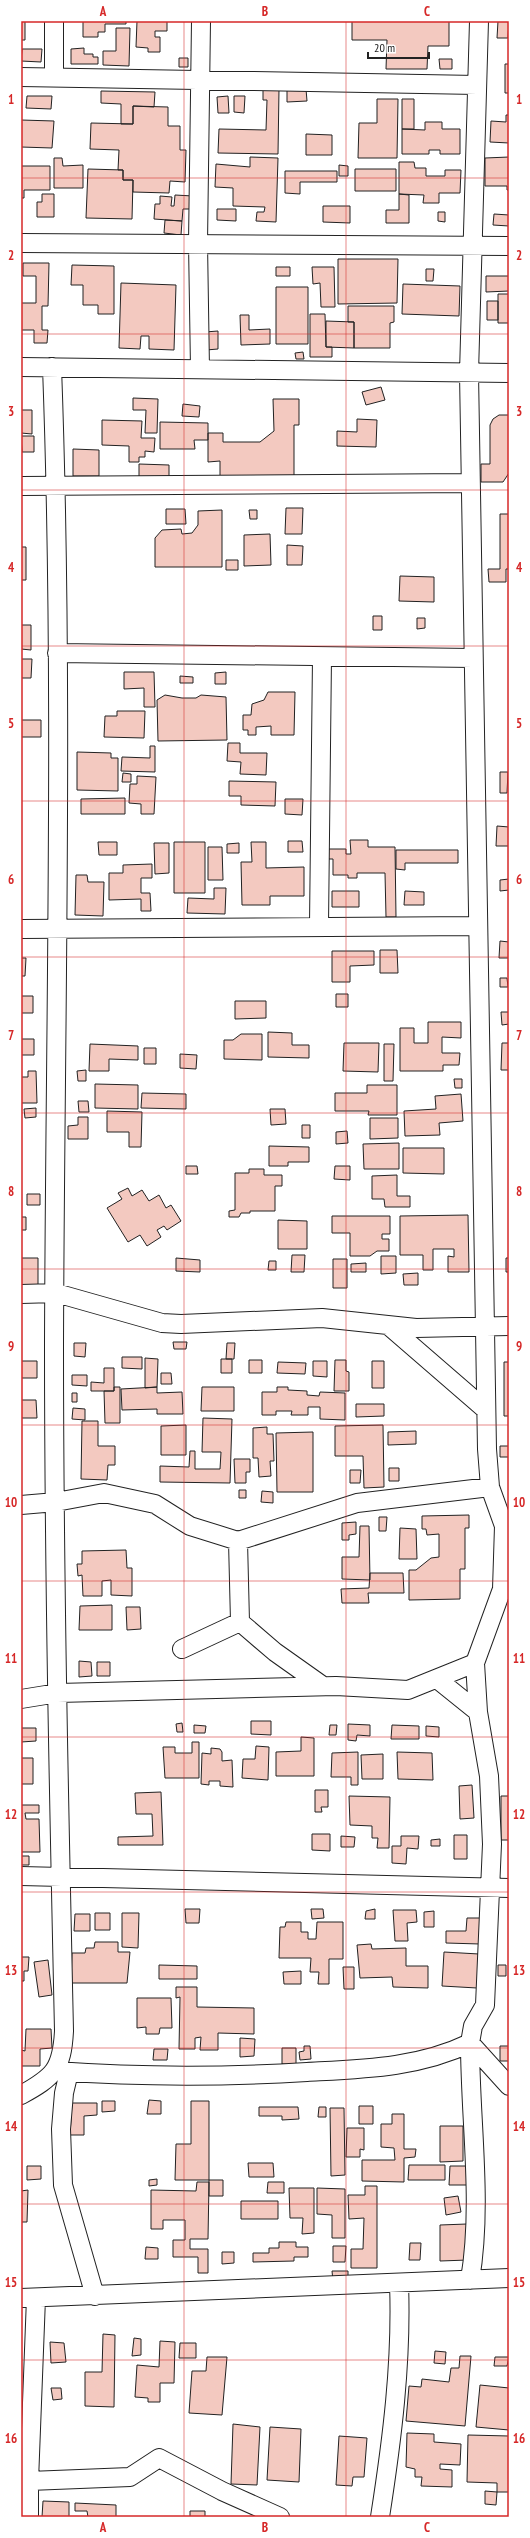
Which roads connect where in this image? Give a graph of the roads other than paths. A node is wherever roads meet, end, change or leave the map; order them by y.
1 (54, 21) edge
2 (201, 21) edge
3 (479, 21) edge
4 (21, 77) edge
5 (54, 78) junction
6 (200, 80) junction
7 (477, 85) junction
8 (21, 243) edge
9 (198, 243) junction
10 (472, 246) junction
11 (509, 246) edge
12 (21, 367) edge
13 (52, 367) junction
14 (200, 369) junction
15 (469, 372) junction
16 (509, 373) edge
17 (470, 483) junction
18 (21, 486) edge
19 (56, 487) junction
20 (57, 653) junction
21 (322, 657) junction
22 (473, 658) junction
23 (319, 925) junction
24 (477, 926) junction
25 (21, 929) edge
26 (57, 930) junction
27 (56, 1293) junction
28 (21, 1294) edge
29 (389, 1326) junction
30 (509, 1326) edge
31 (483, 1328) junction
32 (486, 1410) junction
33 (490, 1487) junction
34 (56, 1502) junction
35 (21, 1505) edge
36 (507, 1526) edge
37 (238, 1542) junction
38 (509, 1610) edge
39 (240, 1622) junction
40 (490, 1622) junction
41 (182, 1649) dead end
42 (475, 1662) junction
43 (436, 1679) junction
44 (323, 1686) junction
45 (58, 1693) junction
46 (21, 1699) edge
47 (478, 1712) junction
48 (21, 1876) edge
49 (60, 1876) junction
50 (490, 1888) junction
51 (509, 1888) edge
52 (470, 2043) junction
53 (62, 2072) junction
54 (509, 2086) edge
55 (21, 2095) edge
56 (509, 2278) edge
57 (470, 2280) junction
58 (399, 2283) junction
59 (94, 2296) junction
60 (29, 2298) edge
61 (25, 2482) edge
62 (29, 2517) edge
63 (280, 2517) edge
64 (380, 2517) edge

1 - 5 street
2 - 6 street
3 - 7 street
4 - 5 street
5 - 6 street
6 - 7 street
6 - 9 street
7 - 10 street
8 - 9 street
9 - 10 street
9 - 14 street
10 - 11 street
10 - 15 street
12 - 13 street
13 - 14 street
13 - 19 street
14 - 15 street
15 - 16 street
15 - 17 street
17 - 19 street
17 - 22 street
18 - 19 street
19 - 20 street
20 - 21 street
20 - 26 street
21 - 22 street
21 - 23 street
22 - 24 street
23 - 24 street
23 - 26 street
24 - 31 street
25 - 26 street
26 - 27 street
27 - 28 street
27 - 29 street
27 - 34 street
29 - 31 street
29 - 32 street
30 - 31 street
31 - 32 street
32 - 33 street
33 - 36 street
33 - 37 street
34 - 35 street
34 - 37 street
34 - 45 street
36 - 40 street
37 - 39 street
38 - 40 street
39 - 41 street
39 - 44 street
40 - 42 street
42 - 43 street
42 - 47 street
43 - 44 street
43 - 47 street
44 - 45 street
45 - 46 street
45 - 49 street
47 - 50 street
48 - 49 street
49 - 50 street
49 - 53 street
50 - 51 street
50 - 52 street
52 - 53 street
52 - 54 street
52 - 57 street
53 - 55 street
53 - 59 street
56 - 57 street
57 - 58 street
58 - 59 street
58 - 64 street
59 - 60 street
60 - 61 street
61 - 62 street
61 - 63 street

